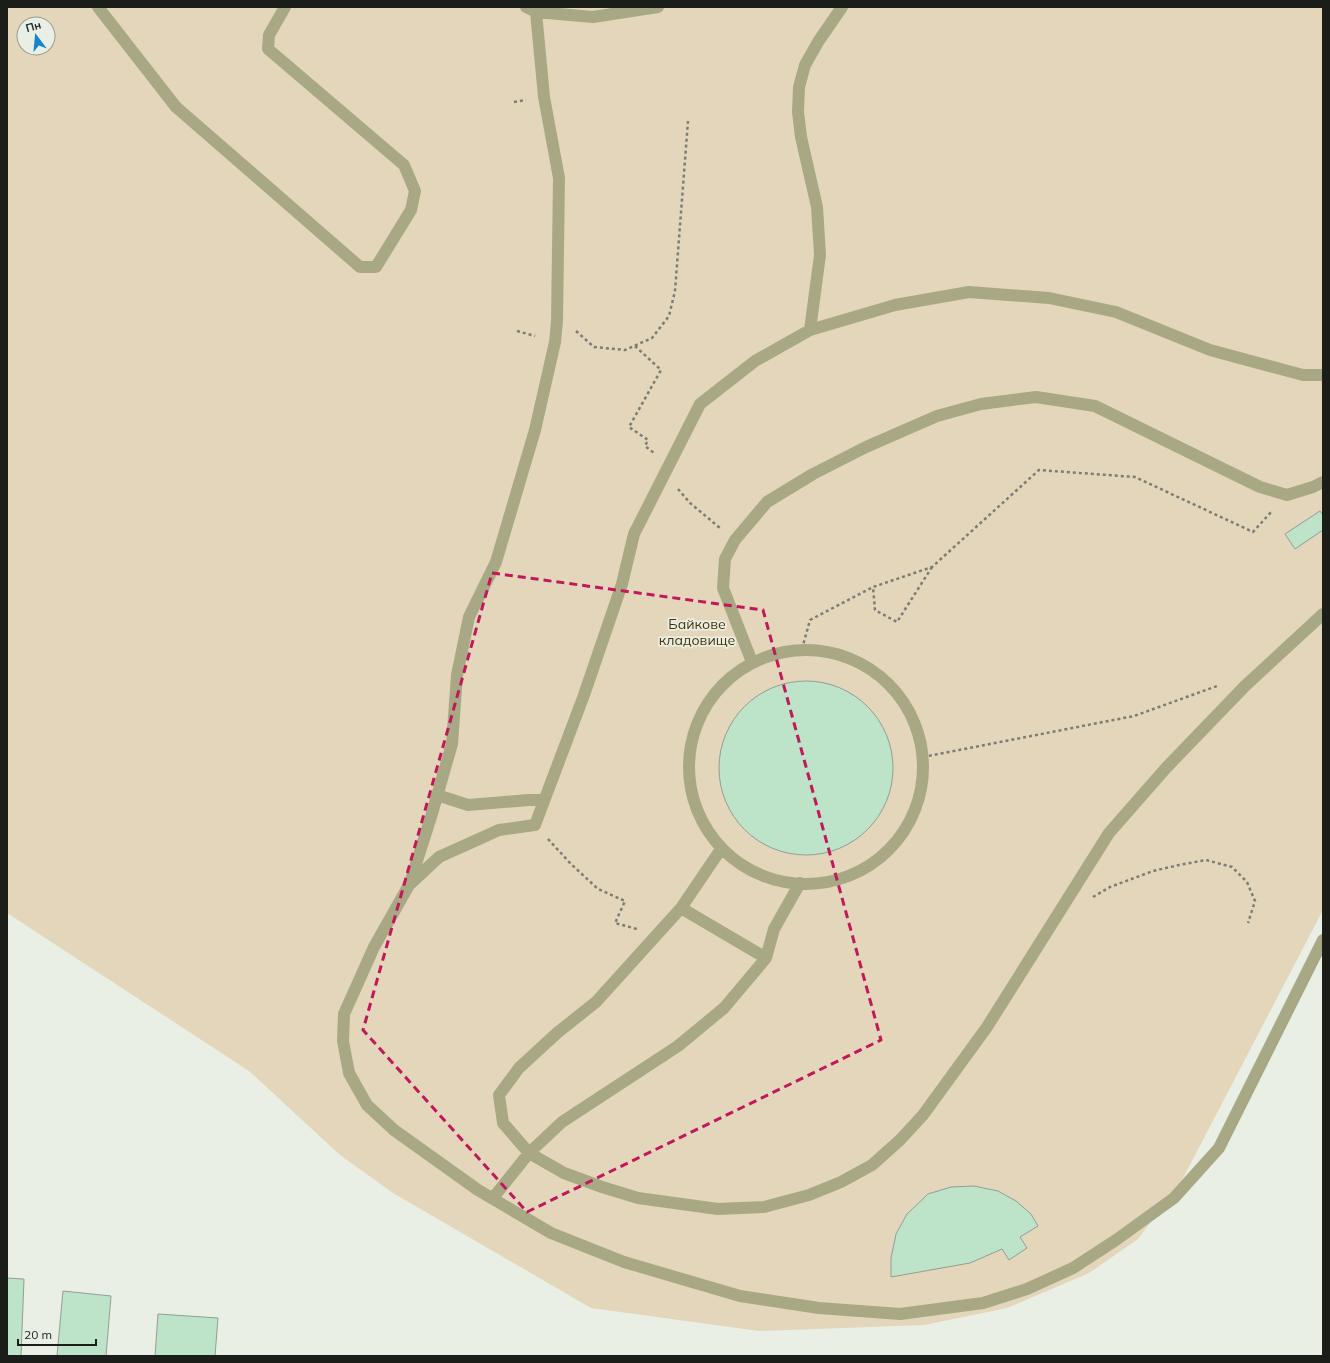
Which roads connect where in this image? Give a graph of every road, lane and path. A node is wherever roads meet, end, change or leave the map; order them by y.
1 (98, 7) edge
2 (285, 7) edge
3 (658, 7) edge
4 (842, 7) edge
5 (531, 9) edge
6 (688, 121) dead end
7 (574, 330) dead end
8 (810, 330) junction
9 (635, 346) junction
10 (1323, 375) edge
11 (654, 453) dead end
12 (1323, 482) edge
13 (1287, 495) junction
14 (690, 503) dead end
15 (715, 523) dead end
16 (932, 568) junction
17 (873, 587) junction
18 (1323, 614) edge
19 (802, 650) junction
20 (752, 662) junction
21 (1222, 684) dead end
22 (923, 757) junction
23 (437, 795) junction
24 (544, 800) junction
25 (553, 845) dead end
26 (722, 849) junction
27 (800, 882) junction
28 (409, 885) junction
29 (1091, 899) dead end
30 (681, 908) junction
31 (1248, 923) dead end
32 (638, 929) dead end
33 (1323, 940) edge
34 (766, 958) junction
35 (528, 1153) junction
36 (492, 1198) junction

1 - 2 lane
3 - 5 lane
4 - 8 lane
5 - 23 lane
6 - 9 path
7 - 9 path
8 - 10 lane
8 - 24 lane
9 - 11 path
12 - 13 lane
13 - 16 path
13 - 20 lane
14 - 15 path
16 - 17 path
16 - 17 path
17 - 19 path
18 - 35 lane
19 - 20 lane
19 - 22 lane
20 - 26 lane
21 - 22 path
22 - 27 lane
23 - 24 lane
23 - 28 lane
24 - 28 lane
25 - 32 path
26 - 27 lane
26 - 30 lane
27 - 34 lane
28 - 36 lane
29 - 31 path
30 - 34 lane
30 - 35 lane
33 - 36 lane
34 - 35 lane
35 - 36 lane

